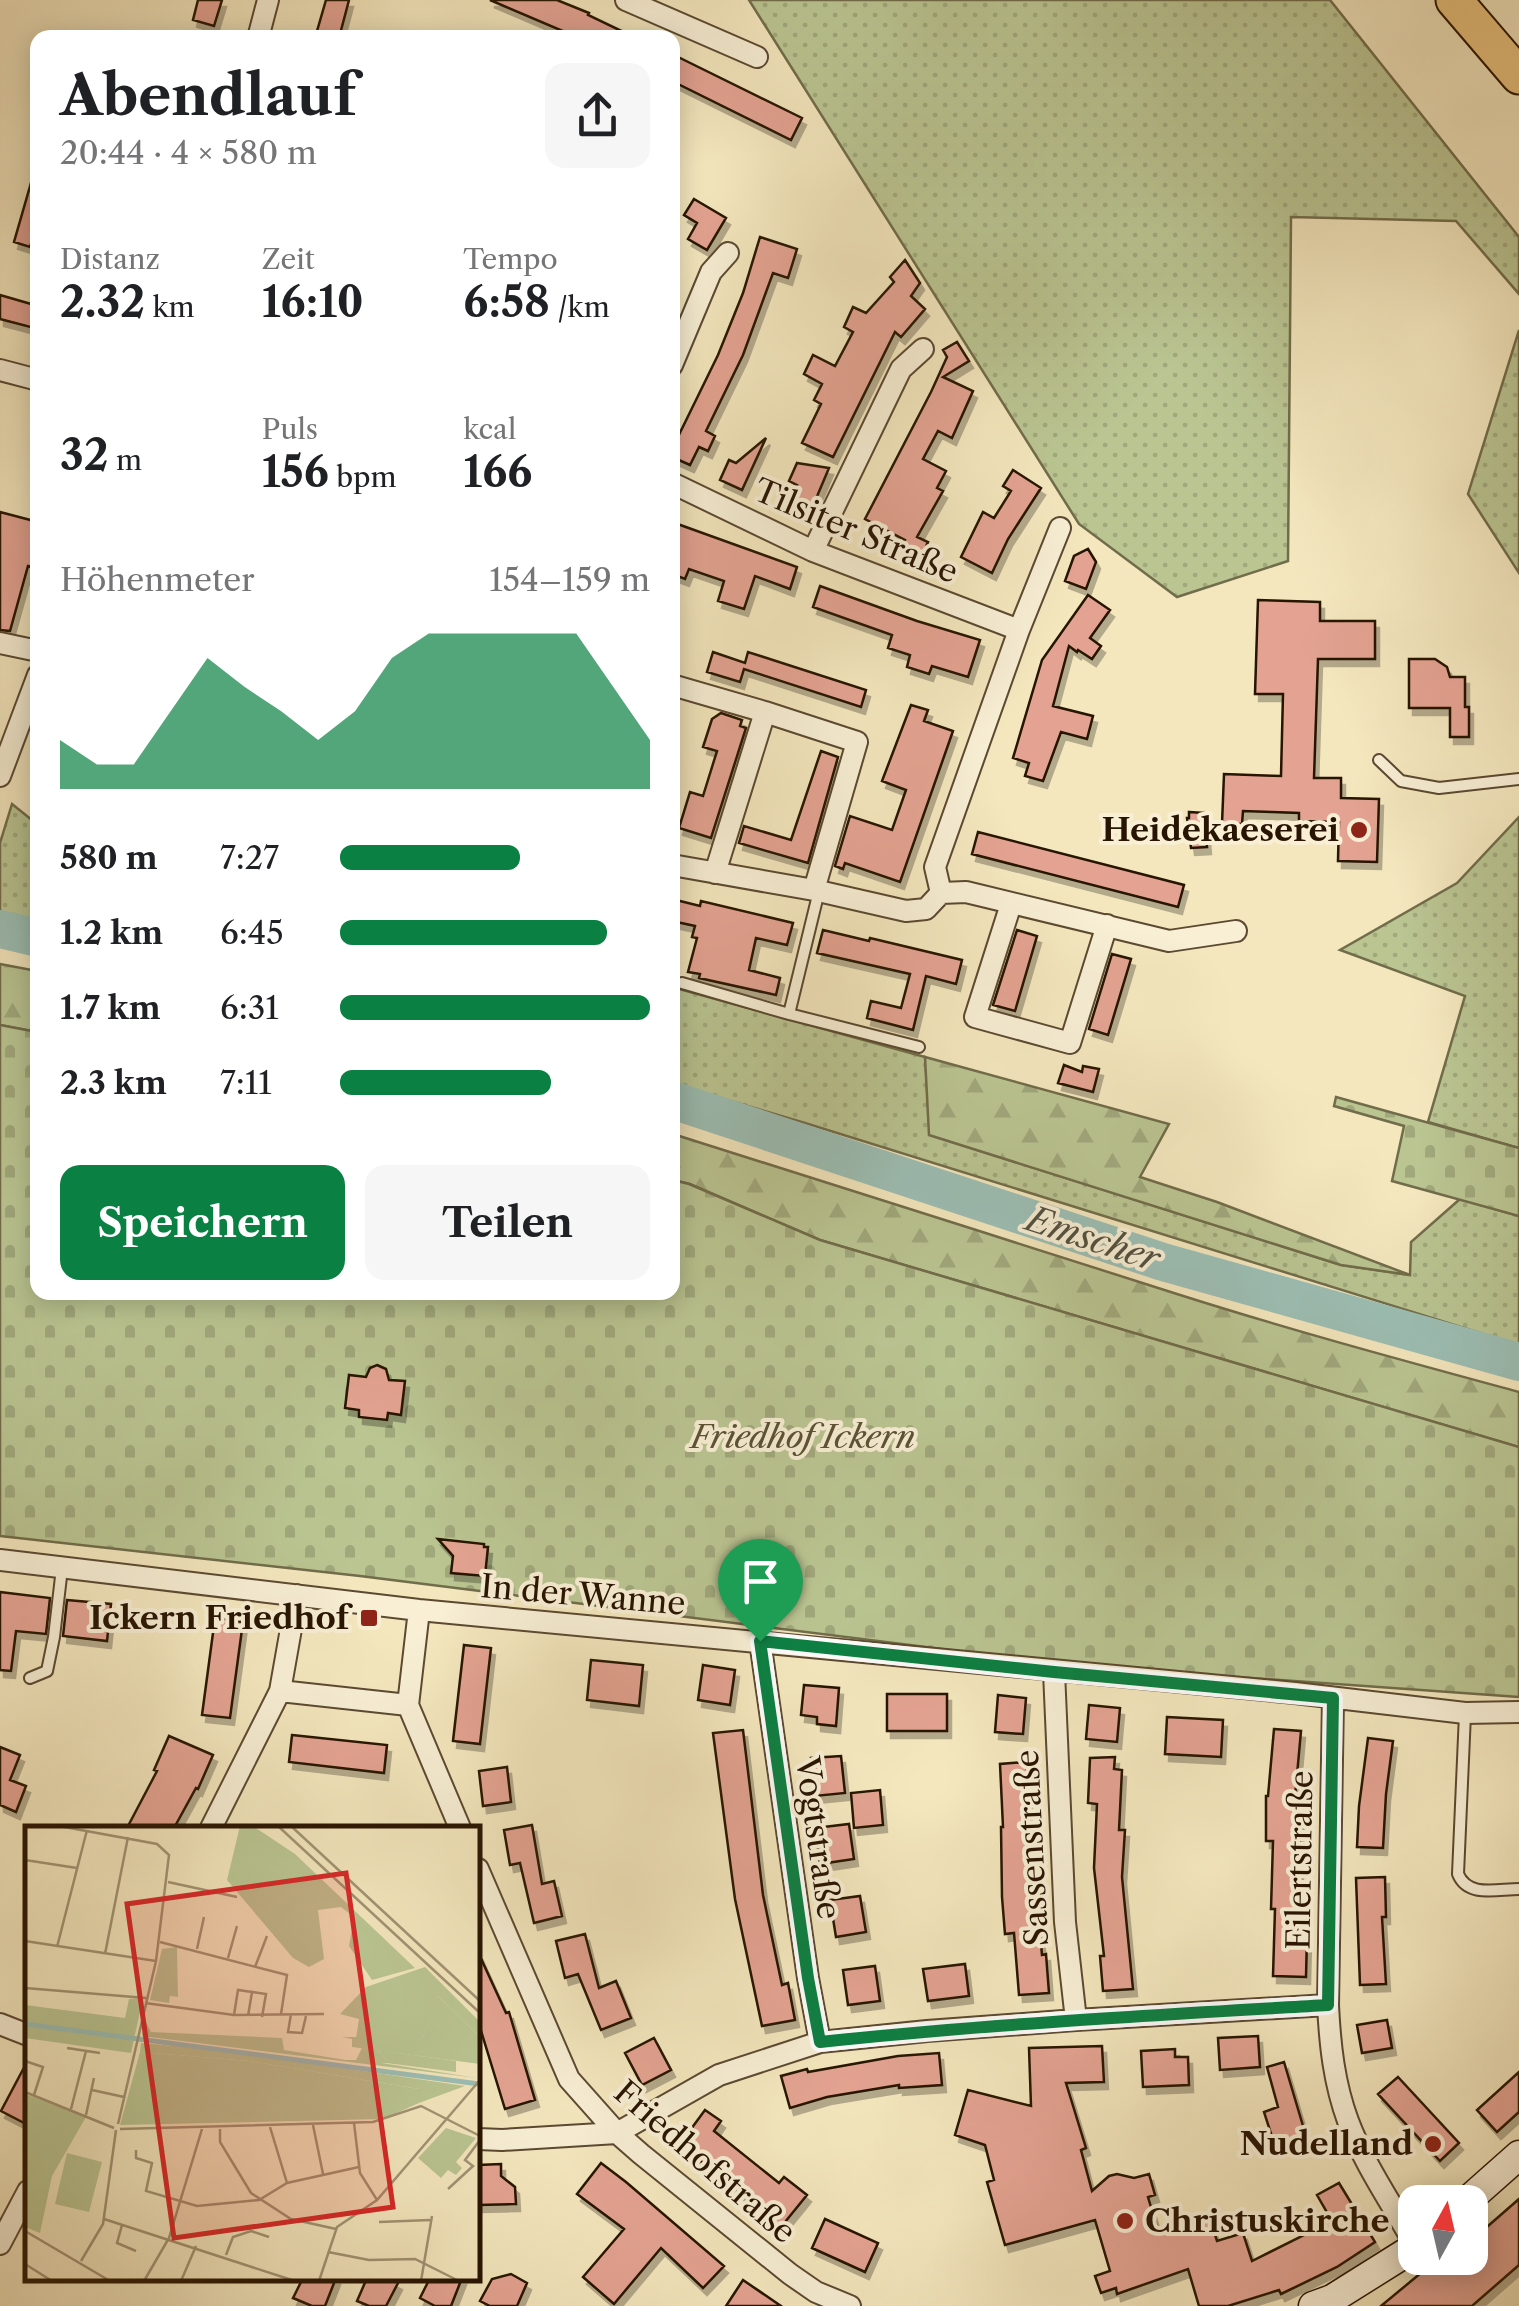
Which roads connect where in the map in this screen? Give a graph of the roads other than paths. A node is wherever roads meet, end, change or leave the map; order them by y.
1 (268, 0) edge
2 (626, 0) edge
3 (1454, 0) edge
4 (260, 30) edge
5 (757, 57) dead end
6 (1519, 76) edge
7 (728, 252) dead end
8 (680, 345) edge
9 (923, 349) dead end
10 (0, 370) edge
11 (30, 378) edge
12 (680, 487) edge
13 (1060, 528) dead end
14 (813, 551) junction
15 (1019, 630) junction
16 (0, 643) edge
17 (30, 649) edge
18 (680, 687) edge
19 (30, 700) edge
20 (765, 712) junction
21 (1380, 760) dead end
22 (0, 776) edge
23 (1519, 779) edge
24 (680, 866) edge
25 (715, 873) junction
26 (816, 891) junction
27 (940, 893) junction
28 (1011, 904) junction
29 (1107, 925) junction
30 (1236, 931) dead end
31 (682, 983) dead end
32 (790, 1014) junction
33 (919, 1047) dead end
34 (0, 1560) edge
35 (62, 1567) junction
36 (297, 1596) junction
37 (418, 1610) junction
38 (760, 1641) junction
39 (1054, 1672) junction
40 (30, 1678) dead end
41 (280, 1691) junction
42 (1333, 1698) junction
43 (408, 1704) junction
44 (1519, 1712) edge
45 (1465, 1713) junction
46 (212, 1826) edge
47 (459, 1826) edge
48 (480, 1874) edge
49 (1519, 1889) edge
50 (1328, 2005) junction
51 (1076, 2020) junction
52 (0, 2024) edge
53 (25, 2034) edge
54 (820, 2042) junction
55 (617, 2133) junction
56 (480, 2139) edge
57 (1519, 2155) edge
58 (1485, 2185) edge
59 (25, 2197) edge
60 (1398, 2216) edge
61 (0, 2244) edge
62 (1398, 2257) edge
63 (850, 2306) edge
64 (1314, 2306) edge

1 - 4 street
2 - 5 street
3 - 6 highway
7 - 8 street
9 - 14 street
10 - 11 street
12 - 14 street, Tilsiter Straße
13 - 15 street
14 - 15 street, Tilsiter Straße
15 - 27 street
16 - 17 street
18 - 20 street
19 - 22 street
20 - 25 street
20 - 26 street
21 - 23 lane
24 - 25 street
25 - 26 street
26 - 27 street
26 - 32 lane
27 - 28 street
28 - 29 street
28 - 29 street
29 - 30 street
31 - 32 lane
32 - 33 lane
34 - 35 street, In der Wanne
35 - 36 street, In der Wanne
35 - 40 lane
36 - 37 street, In der Wanne
36 - 41 street
37 - 38 street, In der Wanne
37 - 43 street
38 - 39 street, In der Wanne
38 - 54 street, Vogtstraße
39 - 42 street, In der Wanne
39 - 51 street, Sassenstraße
41 - 43 street
41 - 46 street
42 - 45 street, In der Wanne
42 - 50 street, Eilertstraße
43 - 47 street
44 - 45 street, In der Wanne
45 - 49 lane
48 - 55 street, Friedhofstraße
50 - 51 street
50 - 60 street, Eilertstraße
51 - 54 street
52 - 53 street
54 - 55 street
55 - 56 street
55 - 63 street, Friedhofstraße
57 - 58 main road
59 - 61 street
62 - 64 main road

